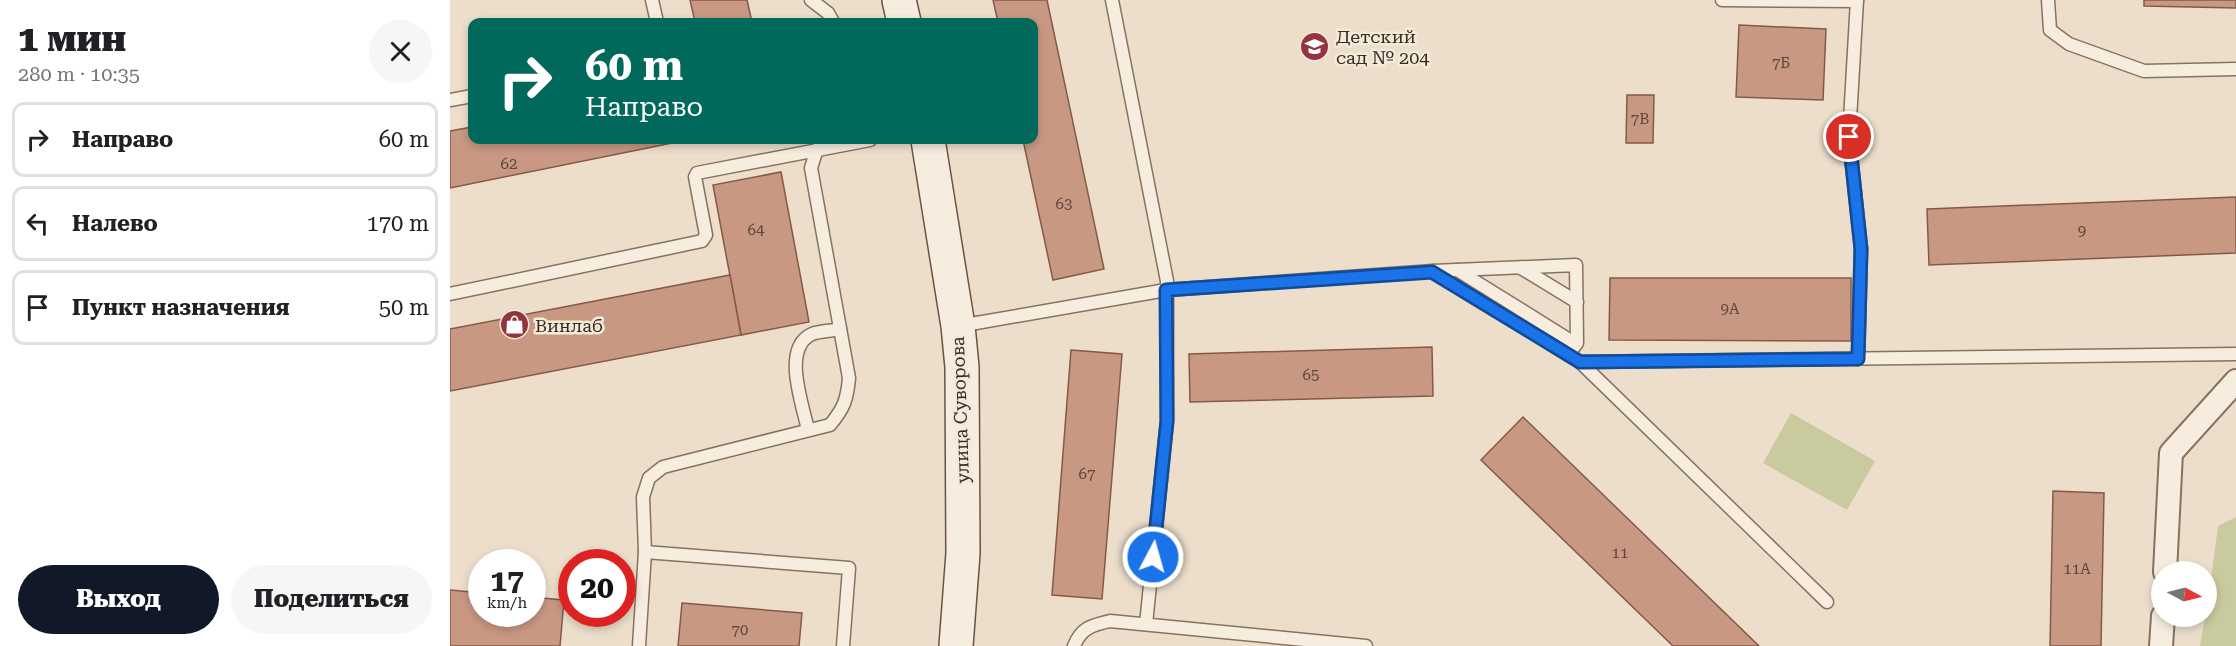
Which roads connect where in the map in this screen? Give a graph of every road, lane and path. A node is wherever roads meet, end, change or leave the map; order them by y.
1 (652, 0) edge
2 (811, 0) edge
3 (899, 0) edge
4 (1112, 0) edge
5 (1722, 0) edge
6 (2048, 0) edge
7 (1857, 1) edge
8 (656, 18) edge
9 (831, 18) edge
10 (903, 18) edge
11 (2236, 69) edge
12 (468, 97) edge
13 (450, 100) edge
14 (841, 144) edge
15 (929, 144) edge
16 (817, 149) junction
17 (1521, 268) junction
18 (1457, 270) junction
19 (1432, 272) junction
20 (1166, 290) junction
21 (450, 294) edge
22 (1577, 302) junction
23 (958, 326) junction
24 (840, 329) junction
25 (1576, 344) junction
26 (2236, 354) edge
27 (1568, 355) junction
28 (1858, 359) junction
29 (1580, 362) junction
30 (2236, 381) edge
31 (808, 430) junction
32 (645, 552) junction
33 (2165, 561) edge
34 (1827, 602) dead end
35 (1146, 624) junction
36 (2162, 627) edge
37 (639, 646) edge
38 (843, 646) edge
39 (956, 646) edge
40 (1074, 646) edge
41 (1366, 646) edge
42 (2161, 646) edge

1 - 8 lane
2 - 9 lane
3 - 10 main road
4 - 20 lane
5 - 7 lane
6 - 11 lane
7 - 28 lane
12 - 13 lane
14 - 16 lane
15 - 23 main road, улица Суворова
16 - 21 lane
16 - 24 lane
17 - 18 lane
17 - 22 lane
17 - 22 lane
18 - 19 lane
18 - 25 lane
19 - 20 lane
19 - 27 lane
20 - 23 lane
20 - 35 lane
22 - 25 lane
23 - 39 main road, улица Суворова
24 - 31 lane
24 - 31 lane
25 - 27 lane
26 - 28 lane
27 - 29 lane
28 - 29 lane
29 - 34 lane
30 - 33 street
31 - 32 lane
32 - 37 lane
32 - 38 lane
35 - 40 lane
35 - 41 lane
36 - 42 street

